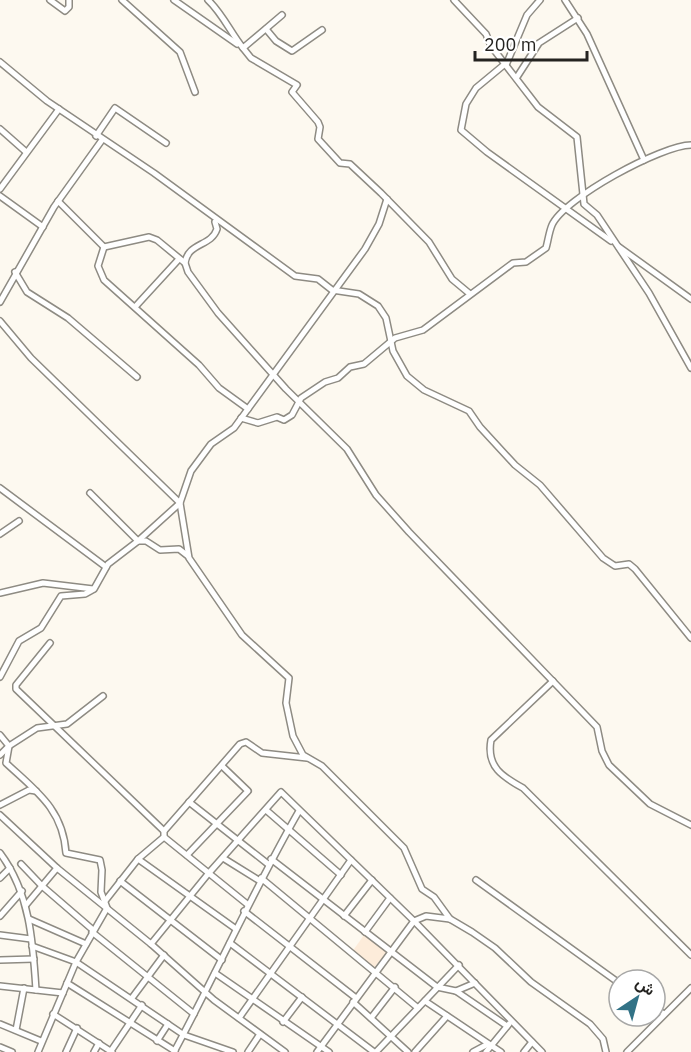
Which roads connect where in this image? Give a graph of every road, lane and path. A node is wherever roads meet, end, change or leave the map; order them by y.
1 (50, 0) edge
2 (69, 0) edge
3 (122, 0) edge
4 (174, 0) edge
5 (208, 0) edge
6 (454, 0) edge
7 (540, 0) edge
8 (565, 0) edge
9 (282, 15) dead end
10 (578, 18) junction
11 (266, 29) junction
12 (322, 30) dead end
13 (242, 47) junction
14 (0, 62) edge
15 (505, 64) junction
16 (517, 77) junction
17 (195, 92) dead end
18 (58, 109) junction
19 (0, 129) edge
20 (96, 136) junction
21 (102, 140) junction
22 (166, 143) dead end
23 (691, 145) edge
24 (26, 152) junction
25 (644, 160) junction
26 (0, 189) edge
27 (0, 196) edge
28 (582, 196) junction
29 (387, 199) junction
30 (58, 201) junction
31 (566, 210) junction
32 (208, 213) junction
33 (43, 227) junction
34 (614, 243) junction
35 (104, 247) junction
36 (179, 258) junction
37 (185, 262) junction
38 (15, 272) junction
39 (332, 290) junction
40 (470, 294) junction
41 (691, 299) edge
42 (0, 302) edge
43 (135, 307) junction
44 (0, 321) edge
45 (392, 341) junction
46 (691, 368) edge
47 (274, 374) junction
48 (137, 377) dead end
49 (298, 400) junction
50 (248, 409) junction
51 (241, 418) junction
52 (0, 488) edge
53 (90, 493) dead end
54 (180, 503) junction
55 (19, 521) dead end
56 (0, 534) edge
57 (138, 542) junction
58 (189, 558) junction
59 (106, 567) junction
60 (94, 589) junction
61 (0, 592) edge
62 (691, 638) edge
63 (50, 643) dead end
64 (0, 677) edge
65 (553, 681) junction
66 (104, 696) dead end
67 (55, 727) junction
68 (0, 735) edge
69 (9, 746) junction
70 (0, 754) edge
71 (308, 758) junction
72 (222, 766) junction
73 (37, 791) junction
74 (189, 802) junction
75 (0, 805) edge
76 (266, 810) junction
77 (298, 811) junction
78 (0, 815) edge
79 (218, 824) junction
80 (691, 825) edge
81 (288, 829) junction
82 (164, 834) junction
83 (238, 841) junction
84 (187, 855) junction
85 (1, 856) edge
86 (223, 858) junction
87 (138, 860) junction
88 (351, 860) junction
89 (269, 862) junction
90 (21, 864) dead end
91 (10, 868) junction
92 (57, 868) junction
93 (208, 874) junction
94 (341, 875) junction
95 (0, 878) edge
96 (261, 879) junction
97 (372, 880) junction
98 (476, 880) dead end
99 (120, 881) junction
100 (42, 886) junction
101 (22, 891) junction
102 (190, 896) junction
103 (390, 898) junction
104 (323, 900) junction
105 (105, 901) junction
106 (247, 904) junction
107 (26, 905) junction
108 (107, 908) junction
109 (244, 911) junction
110 (0, 916) edge
111 (344, 916) junction
112 (309, 918) junction
113 (28, 919) junction
114 (450, 919) junction
115 (170, 920) junction
116 (414, 921) junction
117 (236, 929) junction
118 (93, 931) junction
119 (365, 932) junction
120 (0, 934) edge
121 (32, 943) junction
122 (230, 943) junction
123 (86, 944) junction
124 (151, 944) junction
125 (289, 946) junction
126 (392, 951) junction
127 (164, 955) junction
128 (691, 955) edge
129 (34, 959) junction
130 (0, 960) edge
131 (222, 960) junction
132 (76, 962) junction
133 (459, 965) junction
134 (271, 971) junction
135 (375, 972) junction
136 (215, 973) junction
137 (607, 974) edge
138 (148, 976) junction
139 (67, 983) junction
140 (475, 983) junction
141 (0, 986) edge
142 (395, 987) junction
143 (437, 987) junction
144 (24, 988) junction
145 (691, 988) edge
146 (36, 990) junction
147 (456, 991) junction
148 (483, 991) junction
149 (63, 993) junction
150 (205, 993) junction
151 (302, 997) junction
152 (132, 998) junction
153 (252, 1000) junction
154 (355, 1000) junction
155 (425, 1001) junction
156 (473, 1001) junction
157 (142, 1005) junction
158 (418, 1008) junction
159 (667, 1011) edge
160 (53, 1014) junction
161 (194, 1014) junction
162 (447, 1016) junction
163 (239, 1018) junction
164 (371, 1018) junction
165 (512, 1020) junction
166 (283, 1022) junction
167 (129, 1023) junction
168 (0, 1024) edge
169 (168, 1024) junction
170 (337, 1024) junction
171 (507, 1026) junction
172 (77, 1028) junction
173 (650, 1028) edge
174 (16, 1030) junction
175 (261, 1034) junction
176 (184, 1035) junction
177 (391, 1036) junction
178 (41, 1041) junction
179 (157, 1041) junction
180 (532, 1042) junction
181 (99, 1043) junction
182 (489, 1045) junction
183 (321, 1046) junction
184 (0, 1047) edge
185 (174, 1051) edge
186 (418, 1051) edge
187 (12, 1052) edge
188 (38, 1052) edge
189 (66, 1052) edge
190 (94, 1052) edge
191 (111, 1052) edge
192 (233, 1052) edge
193 (248, 1052) edge
194 (285, 1052) edge
195 (317, 1052) edge
196 (329, 1052) edge
197 (375, 1052) edge
198 (408, 1052) edge
199 (473, 1052) edge
200 (486, 1052) edge
201 (501, 1052) edge
202 (524, 1052) edge
203 (542, 1052) edge
204 (606, 1052) edge
205 (627, 1052) edge

1 - 2 street
3 - 17 street
4 - 13 street
5 - 13 street
6 - 15 street
7 - 15 street
8 - 10 street
9 - 11 street
10 - 16 street
10 - 25 street
11 - 12 street
11 - 13 street
13 - 29 street
14 - 18 street
15 - 16 street
15 - 31 street
16 - 28 street
18 - 20 street
18 - 24 street
19 - 24 street
20 - 21 street
20 - 22 street
21 - 30 street
21 - 32 street
23 - 25 street
24 - 26 street
25 - 28 street
27 - 33 street
28 - 31 street
28 - 34 street
29 - 39 street
29 - 40 street
30 - 33 street
30 - 35 street
31 - 34 street
31 - 40 street
32 - 37 street
32 - 39 street
33 - 38 street
34 - 41 street
34 - 46 street
35 - 36 street
35 - 43 street
36 - 37 street
36 - 43 street
37 - 47 street
38 - 42 street
38 - 48 street
39 - 45 street
39 - 47 street
40 - 45 street
43 - 50 street
44 - 54 street
45 - 49 street
45 - 62 street
47 - 49 street
47 - 50 street
49 - 51 street
49 - 65 street
50 - 51 street
51 - 54 street
52 - 59 street
53 - 57 street
54 - 57 street
54 - 58 street
55 - 56 street
57 - 58 street
57 - 59 street
58 - 71 street
59 - 60 street
60 - 61 street
60 - 64 street
63 - 67 street
65 - 80 street
65 - 128 street
66 - 67 street
67 - 69 street
67 - 82 street
68 - 69 street
69 - 70 street
69 - 73 street
71 - 72 street
71 - 114 street
72 - 74 street
72 - 79 street
73 - 75 street
73 - 105 street
74 - 79 street
74 - 82 street
76 - 77 street
76 - 81 street
76 - 83 street
77 - 81 street
77 - 88 street
78 - 92 street
79 - 83 street
79 - 84 street
81 - 89 street
81 - 94 street
82 - 84 street
82 - 87 street
83 - 86 street
83 - 89 street
84 - 93 street
85 - 91 street
86 - 93 street
86 - 96 street
87 - 99 street
87 - 102 street
88 - 94 street
88 - 97 street
89 - 96 street
89 - 104 street
90 - 100 street
91 - 95 street
91 - 101 street
92 - 100 street
92 - 108 street
93 - 102 street
93 - 106 street
94 - 104 street
96 - 106 street
96 - 112 street
97 - 103 street
97 - 111 street
98 - 137 street
99 - 105 street
99 - 115 street
100 - 107 street
100 - 118 street
101 - 107 street
101 - 110 street
102 - 115 street
102 - 117 street
103 - 116 street
103 - 119 street
104 - 111 street
104 - 112 street
105 - 108 street
106 - 109 street
107 - 113 street
108 - 118 street
108 - 124 street
109 - 117 street
109 - 125 street
111 - 119 street
112 - 125 street
112 - 135 street
113 - 121 street
113 - 123 street
114 - 116 street
114 - 204 street
115 - 124 street
115 - 131 street
116 - 126 street
116 - 133 street
117 - 122 street
118 - 123 street
118 - 138 street
119 - 126 street
120 - 121 street
121 - 129 street
121 - 132 street
122 - 131 street
122 - 134 street
123 - 132 street
124 - 127 street
125 - 134 street
125 - 154 street
126 - 135 street
126 - 143 street
127 - 138 street
127 - 150 street
129 - 130 street
129 - 146 street
131 - 136 street
132 - 139 street
132 - 152 street
133 - 140 street
133 - 143 street
134 - 151 street
134 - 153 street
135 - 142 street
135 - 154 street
136 - 150 street
136 - 153 street
138 - 152 street
138 - 161 street
139 - 149 street
139 - 167 street
140 - 147 street
140 - 148 street
141 - 144 street
142 - 158 street
142 - 164 street
143 - 147 street
143 - 155 street
144 - 146 street
144 - 174 street
145 - 159 street
146 - 149 street
147 - 156 street
148 - 156 street
148 - 165 street
149 - 160 street
150 - 161 street
150 - 163 street
151 - 166 street
151 - 170 street
152 - 157 street
153 - 163 street
153 - 166 street
154 - 164 street
154 - 170 street
155 - 158 street
155 - 162 street
156 - 171 street
157 - 167 street
157 - 169 street
158 - 177 street
160 - 172 street
160 - 178 street
161 - 176 street
162 - 182 street
162 - 186 street
163 - 175 street
164 - 177 street
165 - 171 street
165 - 180 street
166 - 183 street
167 - 179 street
167 - 191 street
168 - 174 street
169 - 176 street
169 - 179 street
170 - 183 street
170 - 197 street
171 - 182 street
172 - 181 street
172 - 189 street
173 - 205 street
174 - 178 street
175 - 193 street
175 - 194 street
176 - 185 street
176 - 192 street
177 - 197 street
177 - 198 street
178 - 188 street
179 - 185 street
180 - 202 street
180 - 203 street
181 - 190 street
181 - 191 street
182 - 199 street
182 - 200 street
182 - 201 street
183 - 195 street
183 - 196 street
184 - 187 street

